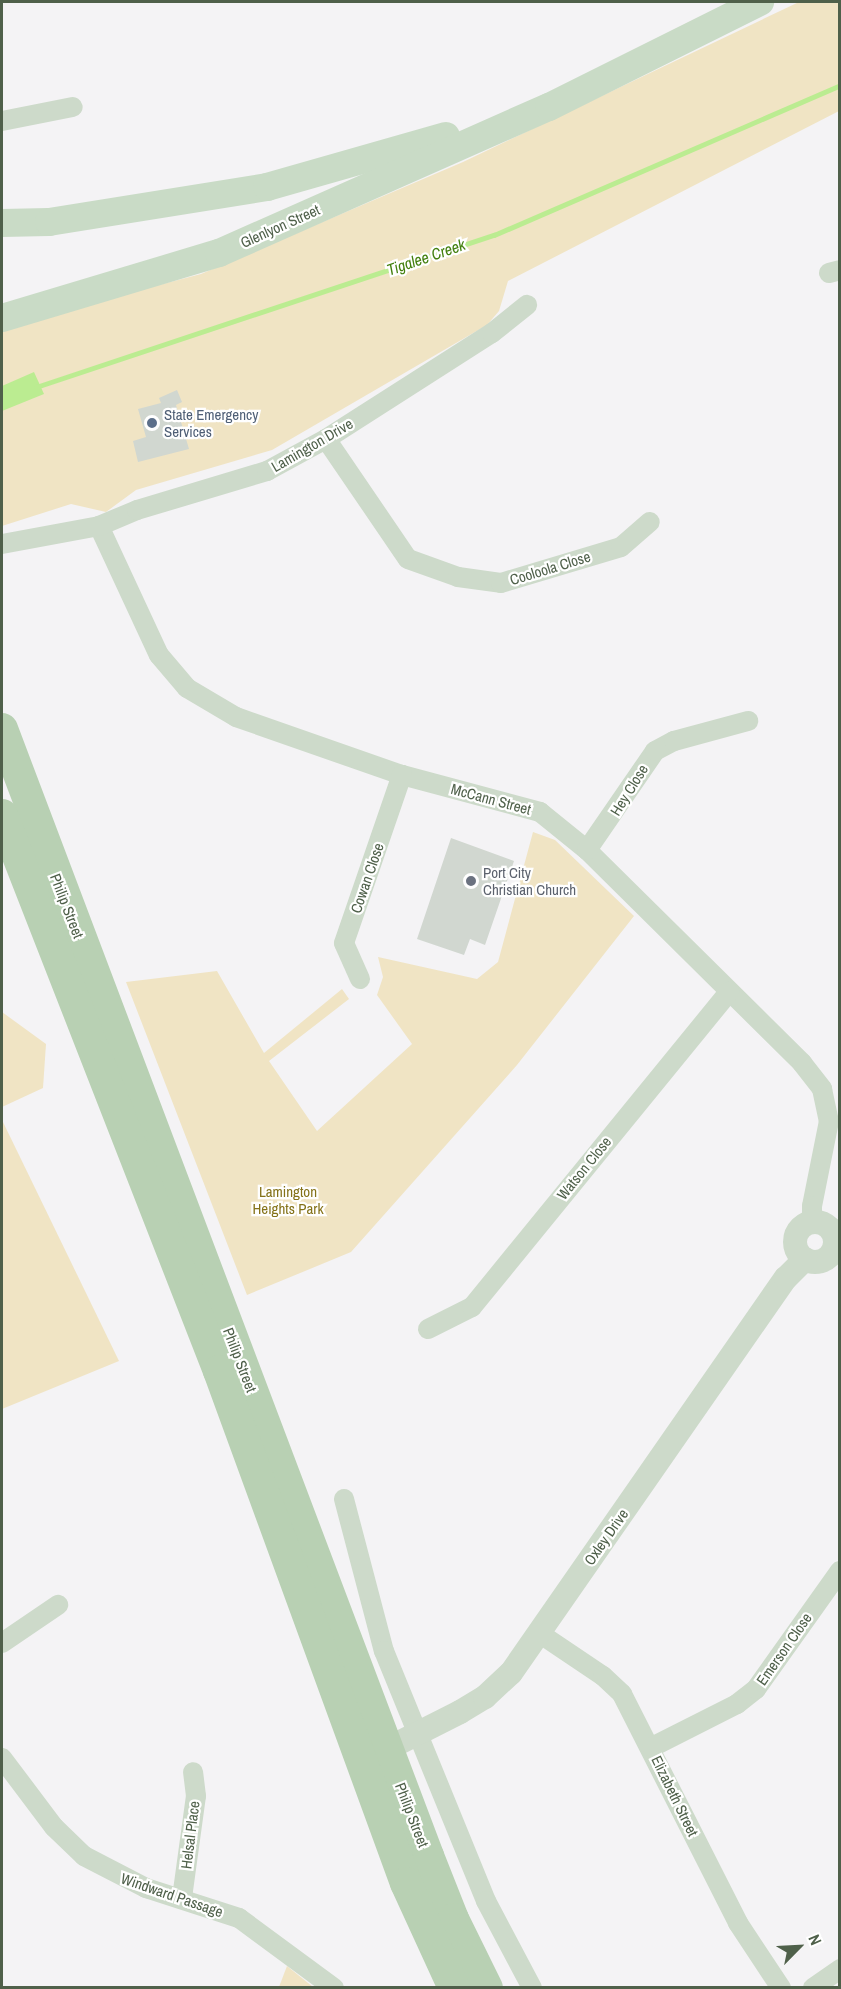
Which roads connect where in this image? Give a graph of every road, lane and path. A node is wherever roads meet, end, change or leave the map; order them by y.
1 (760, 2) edge
2 (73, 107) dead end
3 (549, 107) junction
4 (2, 121) edge
5 (2, 223) edge
6 (527, 305) dead end
7 (2, 318) edge
8 (326, 439) junction
9 (650, 522) dead end
10 (99, 526) junction
11 (2, 544) edge
12 (748, 721) dead end
13 (2, 729) edge
14 (402, 775) junction
15 (2, 815) edge
16 (587, 850) junction
17 (360, 979) dead end
18 (729, 992) junction
19 (834, 1095) edge
20 (812, 1223) junction
21 (837, 1241) edge
22 (805, 1259) junction
23 (428, 1329) dead end
24 (344, 1499) dead end
25 (840, 1571) edge
26 (58, 1605) dead end
27 (539, 1633) junction
28 (2, 1643) edge
29 (416, 1736) junction
30 (652, 1748) junction
31 (388, 1749) junction
32 (2, 1758) edge
33 (360, 1761) junction
34 (193, 1772) dead end
35 (182, 1898) junction
36 (840, 1969) edge
37 (334, 1988) edge
38 (454, 1988) edge
39 (487, 1988) edge
40 (532, 1988) edge
41 (780, 1988) edge
42 (813, 1988) edge

1 - 3 main road, Glenlyon Street
2 - 4 street
3 - 5 main road, Glenlyon Street
3 - 7 main road, Glenlyon Street
6 - 8 street, Lamington Drive
8 - 9 street, Cooloola Close
8 - 10 street, Lamington Drive
10 - 11 street, Lamington Drive
10 - 14 street, McCann Street
12 - 16 street, Hey Close
13 - 31 main road, Philip Street
14 - 16 street, McCann Street
14 - 17 street, Cowan Close
15 - 33 main road, Philip Street
16 - 18 street, McCann Street
18 - 19 street, McCann Street
18 - 23 street, Watson Close
19 - 20 street, McCann Street
20 - 21 street
20 - 22 street
21 - 22 street
22 - 27 street, Oxley Drive
24 - 29 street
25 - 30 street, Emerson Close
26 - 28 street
27 - 29 street, Oxley Drive
27 - 30 street, Elizabeth Street
29 - 31 street, Oxley Drive
29 - 40 street
30 - 41 street, Elizabeth Street
31 - 33 street, Oxley Drive
31 - 39 main road, Philip Street
32 - 35 street, Windward Passage
33 - 38 main road, Philip Street
34 - 35 street, Helsal Place
35 - 37 street, Windward Passage
36 - 42 street

